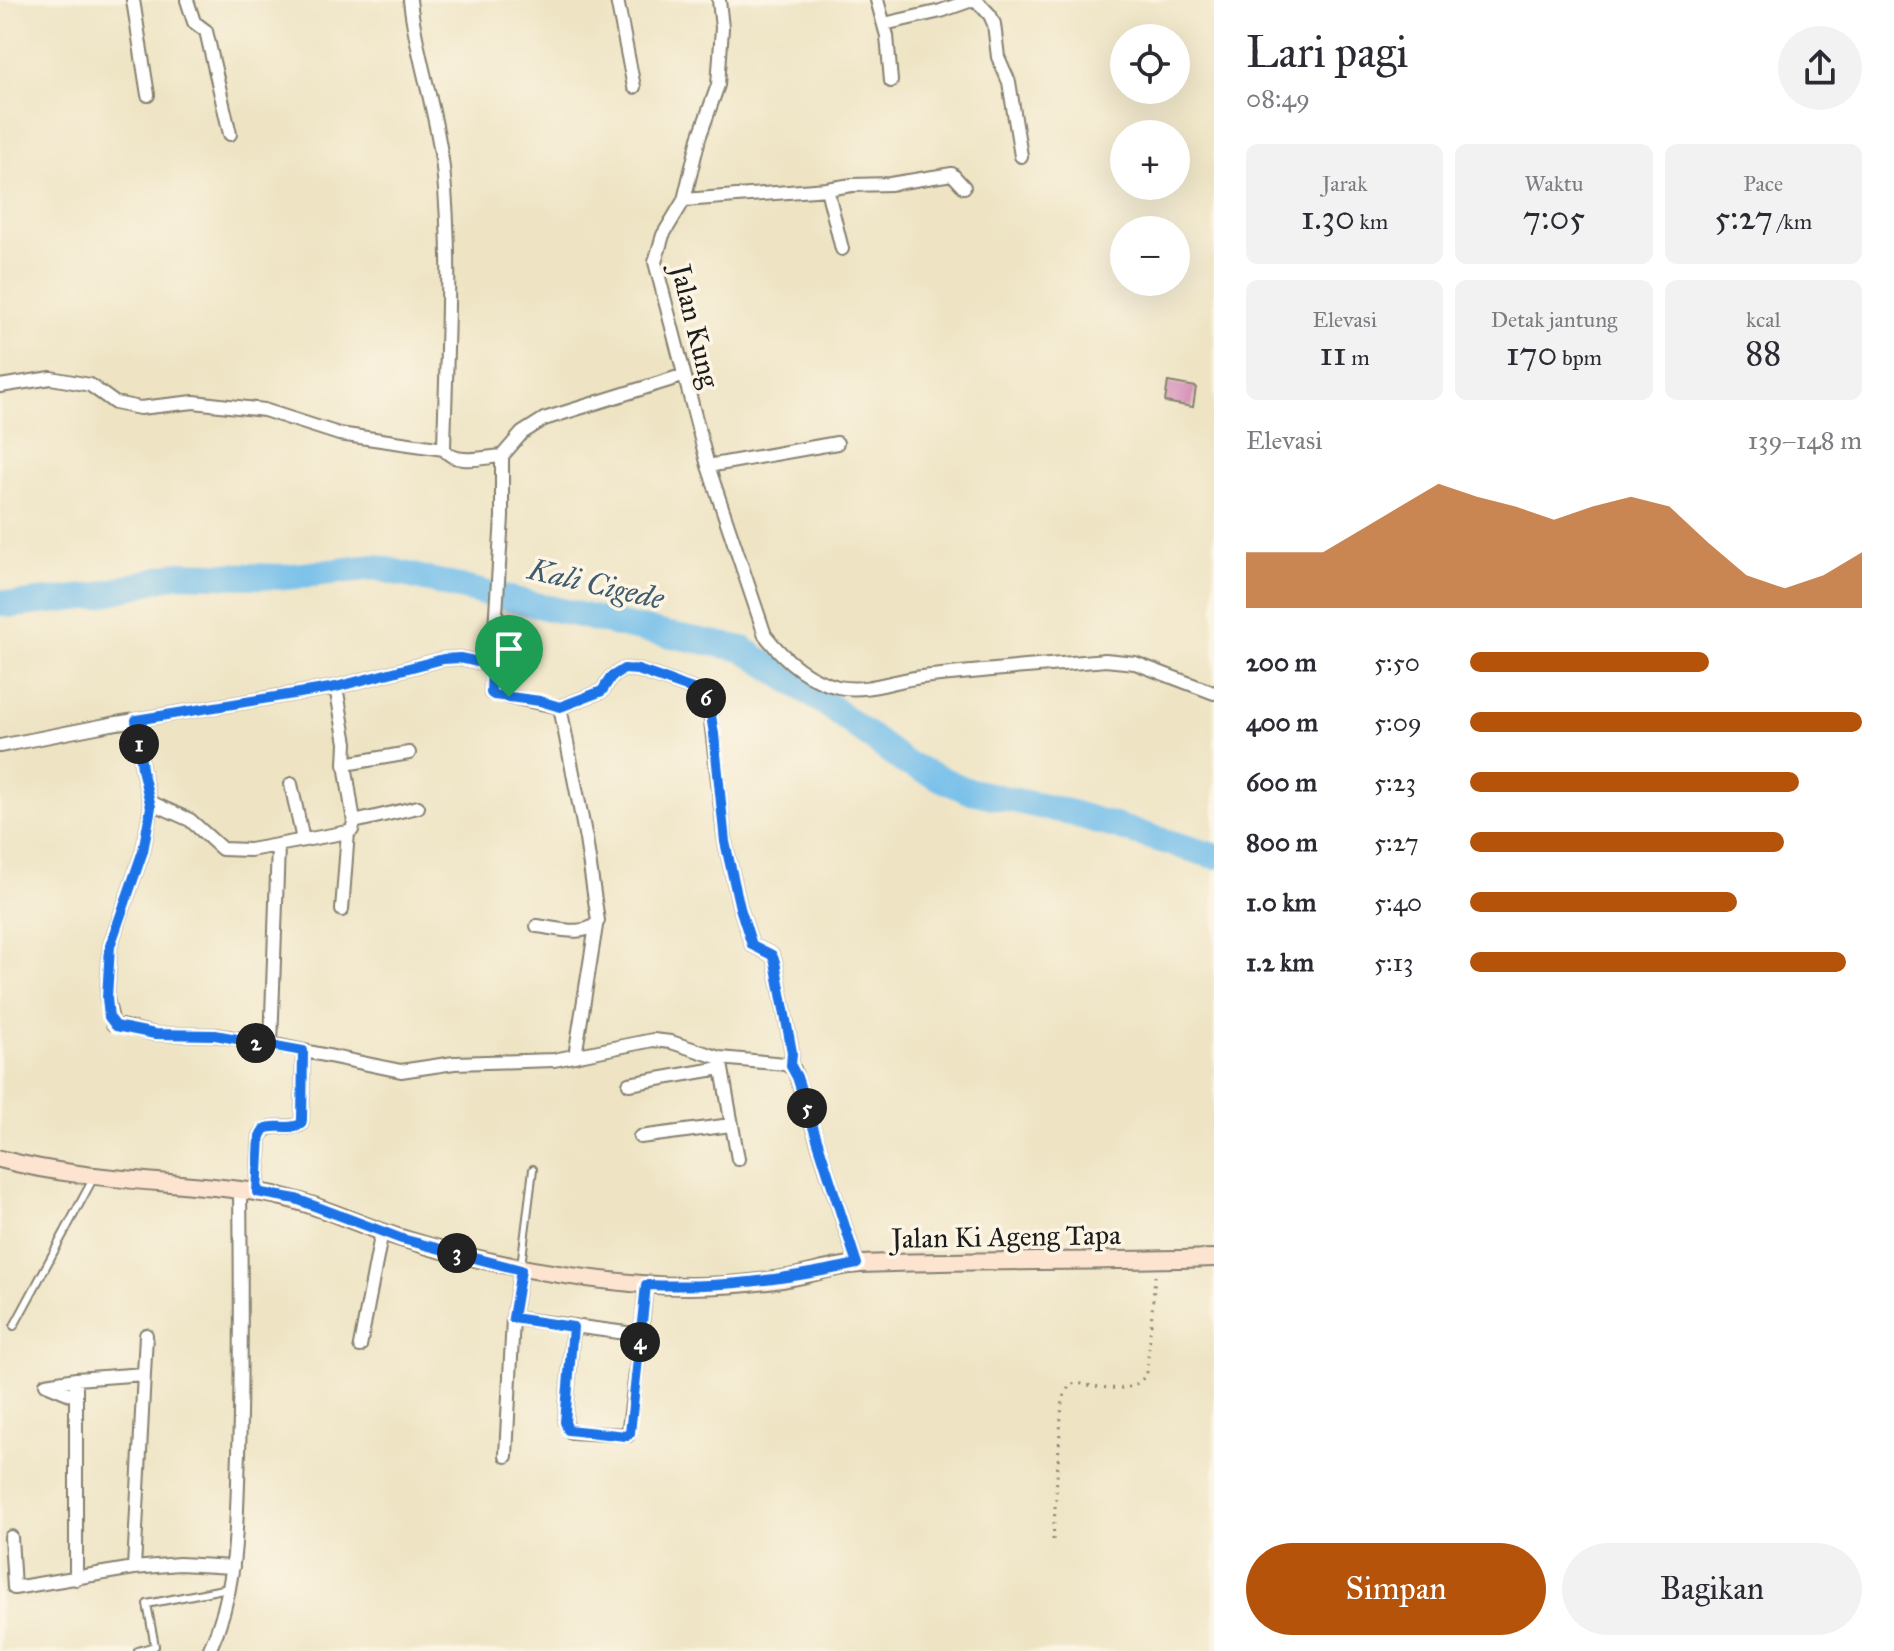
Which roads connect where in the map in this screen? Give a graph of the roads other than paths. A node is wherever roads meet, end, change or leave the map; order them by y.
1 (133, 0) edge
2 (187, 0) edge
3 (410, 0) edge
4 (617, 0) edge
5 (719, 0) edge
6 (877, 0) edge
7 (974, 0) edge
8 (884, 24) junction
9 (891, 81) dead end
10 (634, 87) dead end
11 (148, 95) dead end
12 (230, 134) dead end
13 (1021, 156) dead end
14 (964, 187) dead end
15 (827, 189) junction
16 (684, 200) junction
17 (842, 249) dead end
18 (682, 376) junction
19 (0, 386) edge
20 (837, 443) dead end
21 (444, 449) junction
22 (502, 456) junction
23 (708, 466) junction
24 (492, 665) junction
25 (336, 687) junction
26 (1214, 693) edge
27 (560, 707) junction
28 (136, 720) junction
29 (0, 746) edge
30 (409, 753) dead end
31 (345, 764) junction
32 (291, 784) dead end
33 (150, 802) junction
34 (418, 807) dead end
35 (351, 827) junction
36 (303, 840) junction
37 (278, 846) junction
38 (342, 910) dead end
39 (537, 926) dead end
40 (596, 926) junction
41 (271, 1044) junction
42 (303, 1051) junction
43 (575, 1056) junction
44 (720, 1063) junction
45 (791, 1066) junction
46 (629, 1084) dead end
47 (731, 1125) junction
48 (640, 1137) dead end
49 (0, 1159) edge
50 (738, 1159) dead end
51 (533, 1169) dead end
52 (95, 1176) junction
53 (249, 1191) junction
54 (382, 1231) junction
55 (1214, 1258) edge
56 (857, 1264) junction
57 (521, 1270) junction
58 (646, 1285) junction
59 (513, 1318) junction
60 (14, 1326) dead end
61 (573, 1327) junction
62 (146, 1335) dead end
63 (641, 1335) junction
64 (360, 1346) dead end
65 (144, 1374) junction
66 (76, 1379) junction
67 (75, 1396) junction
68 (506, 1456) dead end
69 (11, 1537) dead end
70 (233, 1567) junction
71 (134, 1568) junction
72 (76, 1579) junction
73 (231, 1587) junction
74 (138, 1651) edge
75 (209, 1651) edge

1 - 11 street
2 - 12 street
3 - 21 street
4 - 10 street
5 - 16 street, Jalan Kung
6 - 8 street
7 - 8 street
7 - 13 street
8 - 9 street
14 - 15 street
15 - 16 street
15 - 17 street
16 - 18 street, Jalan Kung
18 - 22 street
18 - 23 street, Jalan Kung
19 - 21 street
20 - 23 street
21 - 22 street
22 - 24 street
23 - 26 street, Jalan Kung
24 - 25 street
24 - 27 street
25 - 28 street
25 - 31 street
27 - 40 street
27 - 45 street
28 - 29 street
28 - 33 street
30 - 31 street
31 - 35 street
32 - 36 street
33 - 37 street
33 - 41 street
34 - 35 street
35 - 36 street
35 - 38 street
36 - 37 street
37 - 41 street
39 - 40 street
40 - 43 street
41 - 42 street
42 - 43 street
42 - 53 street
43 - 44 street
44 - 45 street
44 - 46 street
44 - 47 street
45 - 56 street
47 - 48 street
47 - 50 street
49 - 52 street, Jalan Ki Ageng Tapa
51 - 57 lane
52 - 53 street, Jalan Ki Ageng Tapa
52 - 60 lane
53 - 54 street, Jalan Ki Ageng Tapa
53 - 70 street
54 - 57 street, Jalan Ki Ageng Tapa
54 - 64 street
55 - 56 street, Jalan Ki Ageng Tapa
56 - 58 street, Jalan Ki Ageng Tapa
57 - 58 street, Jalan Ki Ageng Tapa
57 - 59 street
58 - 63 street
59 - 61 street
59 - 68 street
61 - 63 street
61 - 63 street
62 - 65 street
65 - 66 street
65 - 71 street
66 - 67 street
66 - 67 street
67 - 72 street
69 - 72 street
70 - 71 street
70 - 73 street
71 - 72 street
73 - 74 lane
73 - 75 street

